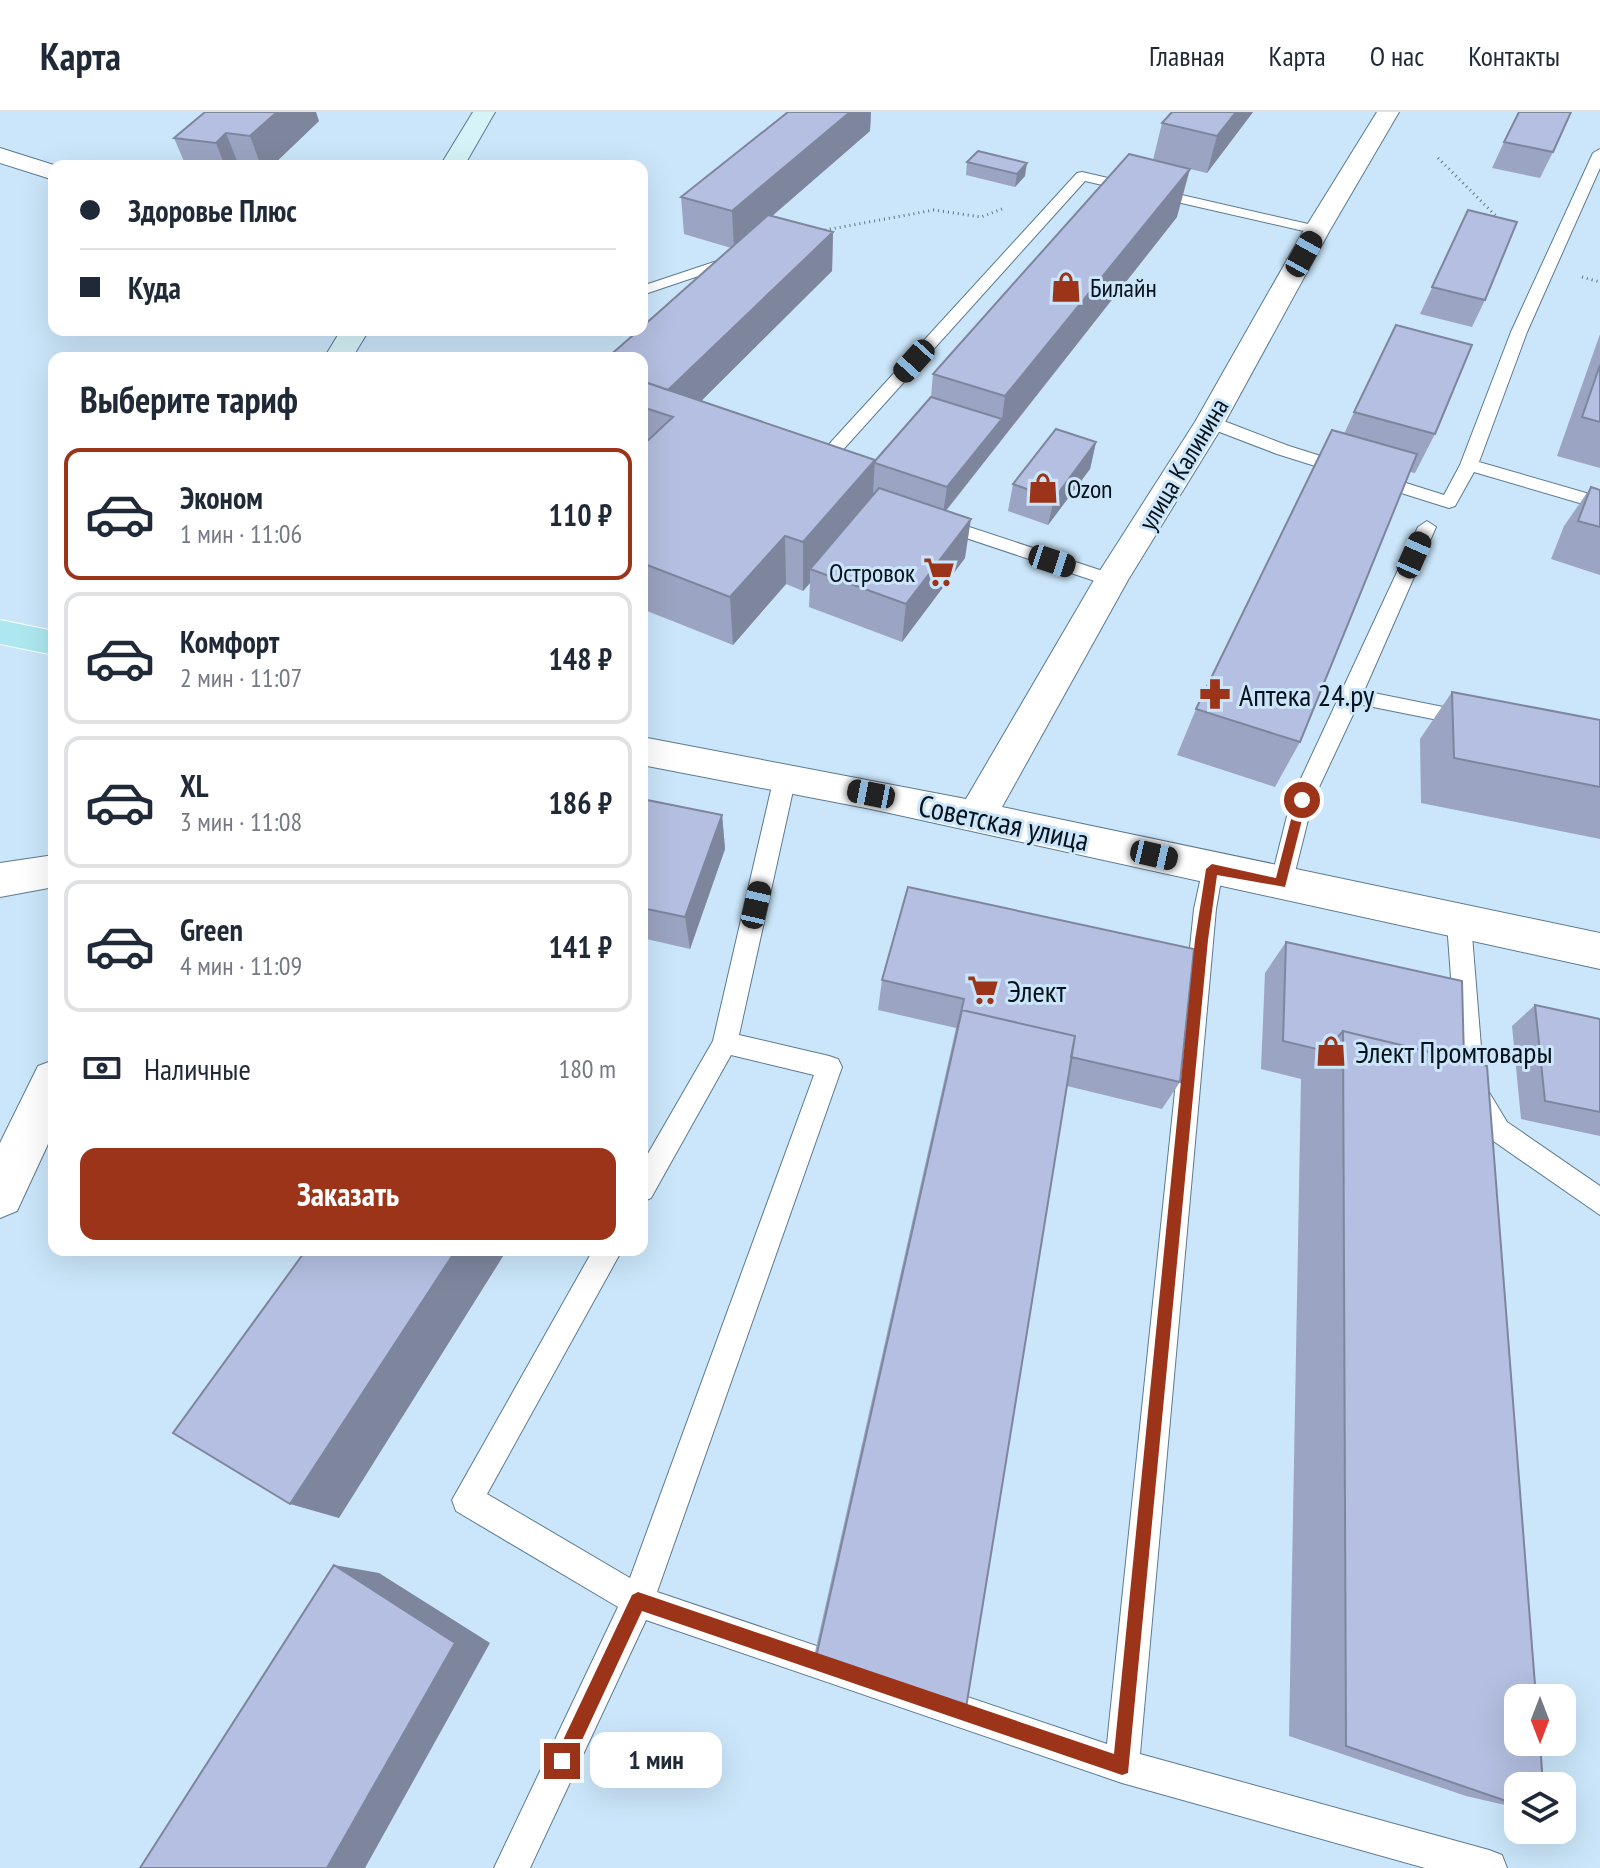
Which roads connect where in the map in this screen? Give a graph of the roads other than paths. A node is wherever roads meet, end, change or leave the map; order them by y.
1 (484, 112) edge
2 (1388, 112) edge
3 (1600, 153) edge
4 (0, 155) edge
5 (456, 160) edge
6 (48, 171) edge
7 (1317, 230) junction
8 (815, 232) edge
9 (648, 289) edge
10 (1210, 422) junction
11 (1469, 465) junction
12 (823, 482) edge
13 (1600, 503) edge
14 (923, 517) edge
15 (1427, 527) dead end
16 (1111, 580) junction
17 (0, 632) edge
18 (48, 642) edge
19 (1352, 696) junction
20 (1492, 724) edge
21 (648, 752) edge
22 (785, 777) junction
23 (977, 816) junction
24 (1212, 869) junction
25 (48, 872) edge
26 (0, 880) edge
27 (1281, 884) junction
28 (1459, 923) junction
29 (1600, 951) edge
30 (725, 1043) junction
31 (48, 1094) edge
32 (648, 1178) edge
33 (0, 1195) edge
34 (1600, 1202) edge
35 (605, 1256) edge
36 (638, 1601) junction
37 (1122, 1766) junction
38 (512, 1868) edge
39 (1489, 1868) edge

1 - 5 main road
2 - 7 street, улица Калинина
3 - 11 lane
4 - 6 street
7 - 10 street, улица Калинина
7 - 12 lane
8 - 9 lane
10 - 11 lane
10 - 16 street, улица Калинина
11 - 13 lane
14 - 16 lane
15 - 19 lane
16 - 23 street, улица Калинина
17 - 18 main road
19 - 20 lane
19 - 27 lane
21 - 22 street, Советская улица
22 - 23 street, Советская улица
22 - 30 lane
23 - 24 street, Советская улица
24 - 27 street, Советская улица
24 - 37 lane
25 - 26 street
27 - 28 street, Советская улица
28 - 29 street, Советская улица
28 - 34 lane
30 - 32 lane
30 - 36 lane
31 - 33 street
35 - 36 lane
36 - 37 lane
36 - 38 lane
37 - 39 lane

